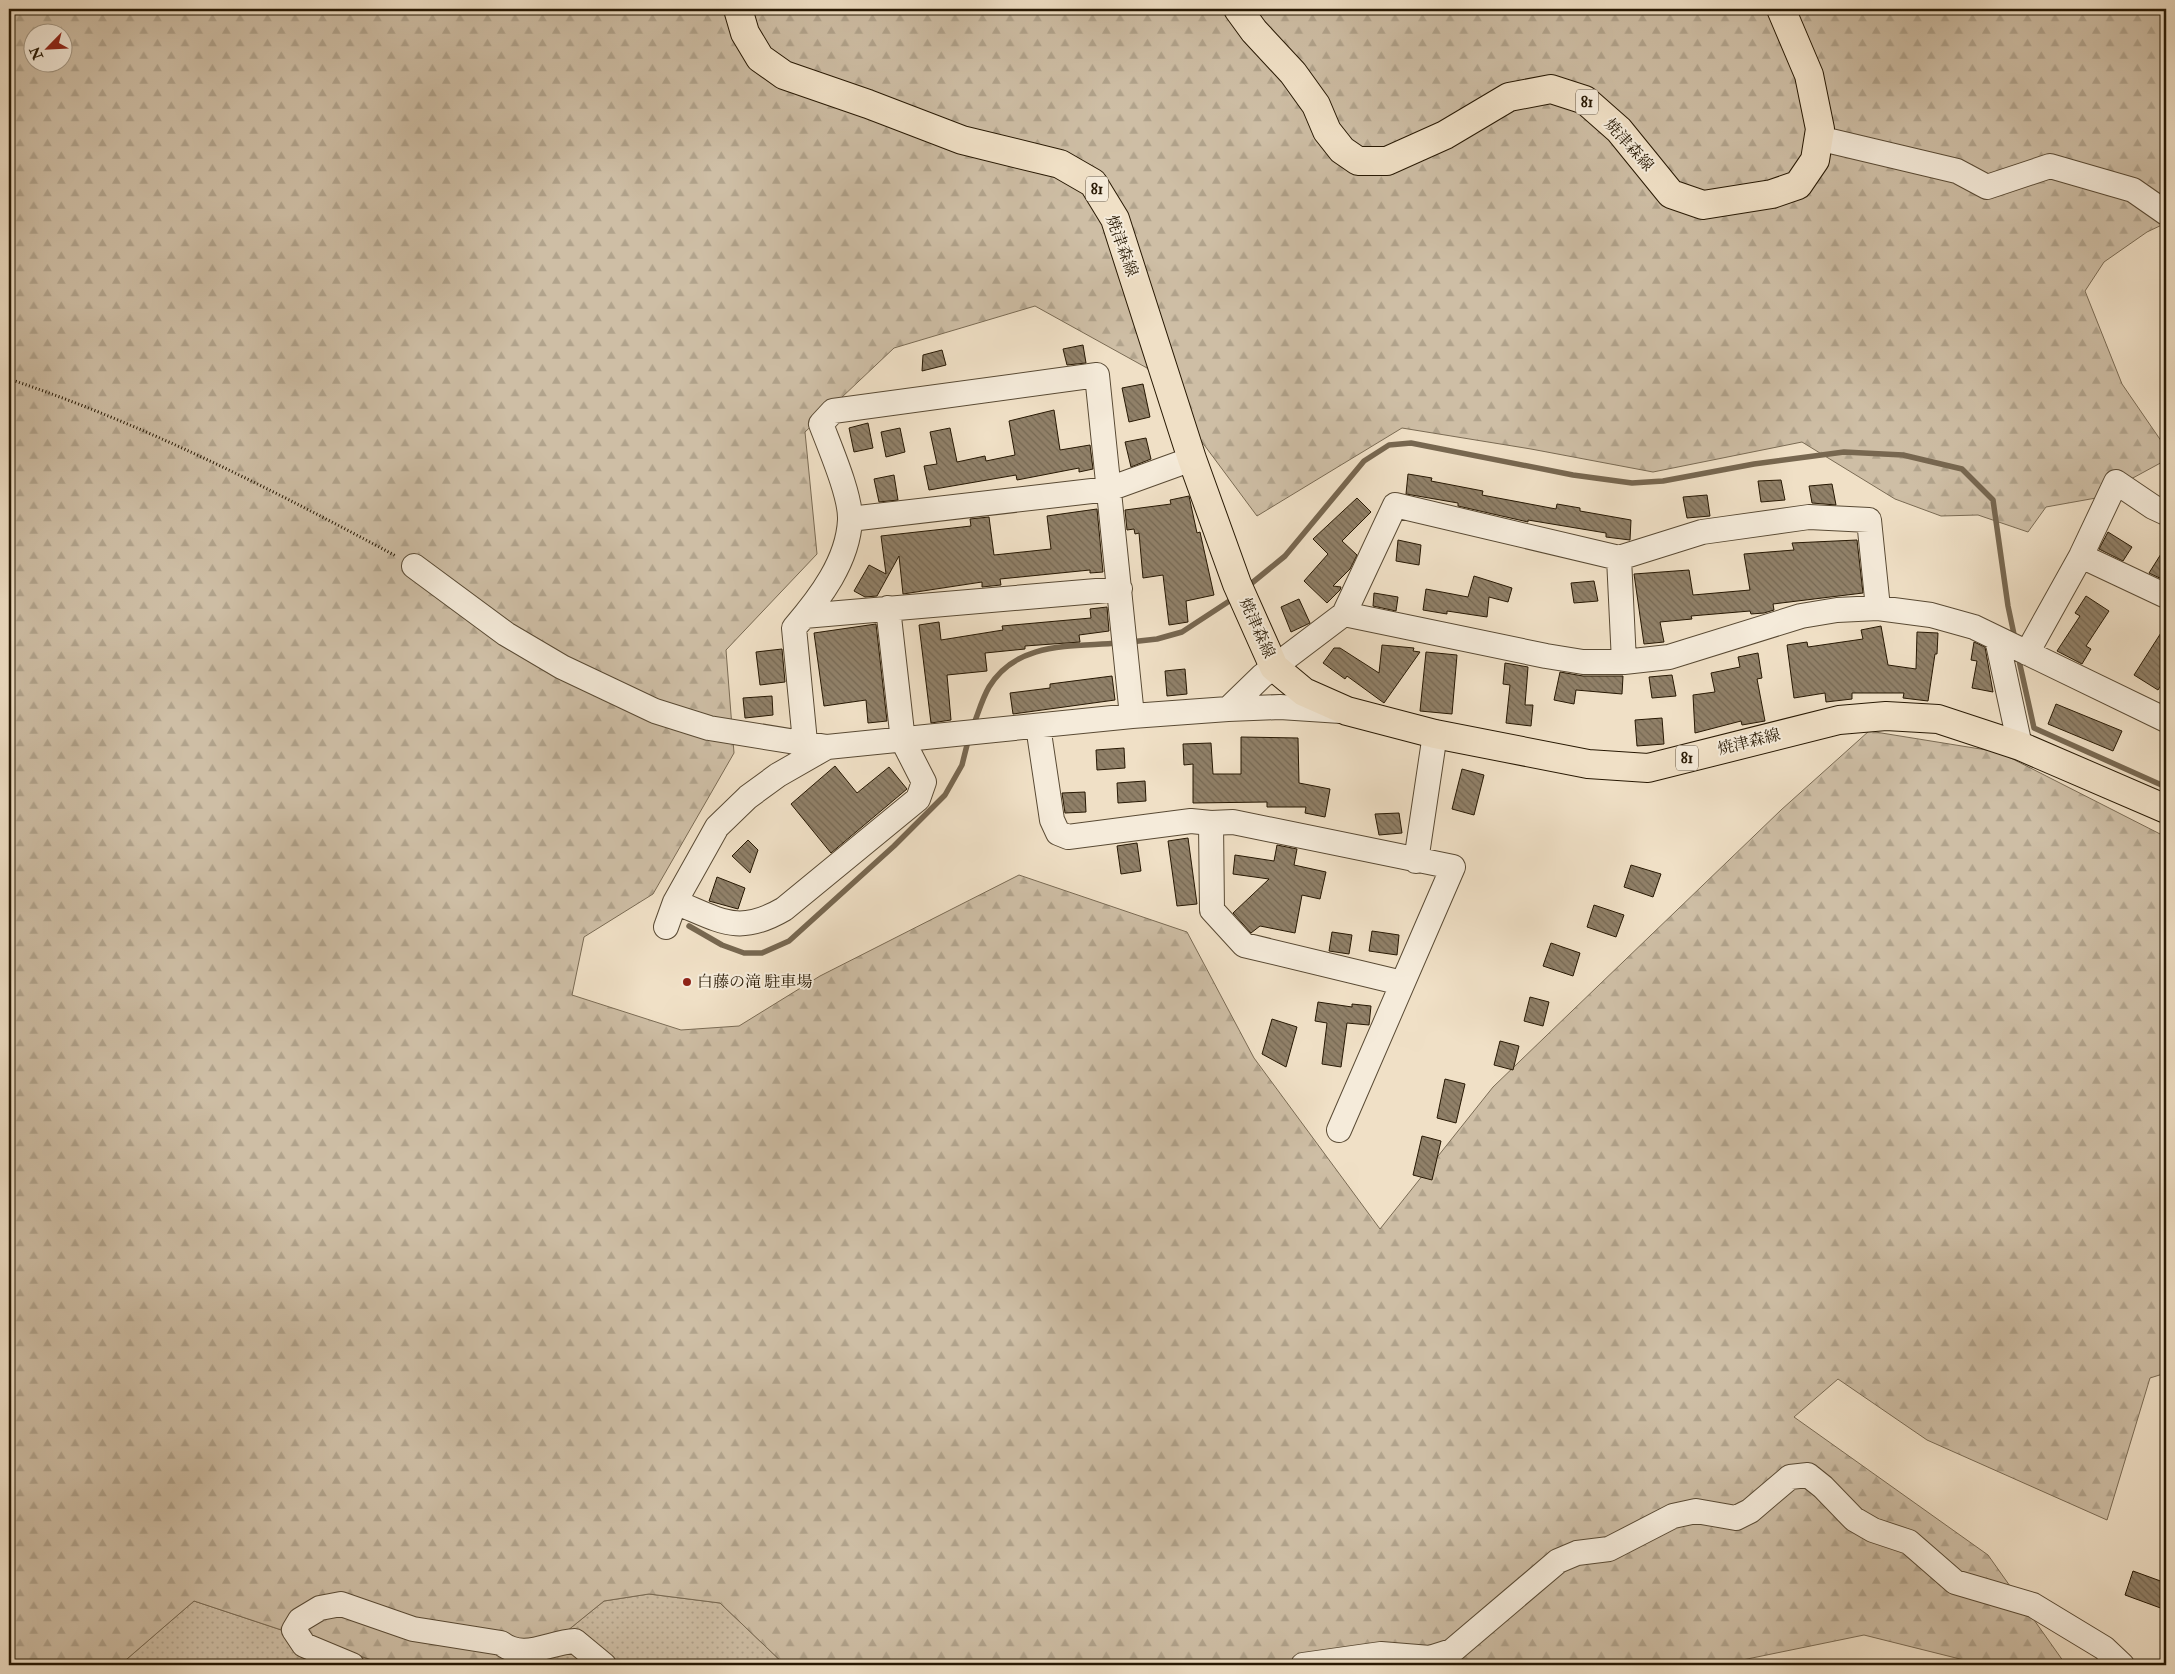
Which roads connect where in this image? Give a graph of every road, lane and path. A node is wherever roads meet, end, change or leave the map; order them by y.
1 (738, 9) edge
2 (1238, 9) edge
3 (1781, 9) edge
4 (1818, 138) junction
5 (2166, 213) edge
6 (9, 379) edge
7 (1192, 459) junction
8 (1109, 489) junction
9 (2166, 513) edge
10 (850, 519) junction
11 (2081, 556) junction
12 (1619, 558) junction
13 (414, 566) joint
14 (1120, 589) junction
15 (2166, 596) edge
16 (888, 608) junction
17 (1878, 608) junction
18 (1344, 614) junction
19 (804, 616) junction
20 (1997, 639) junction
21 (2027, 653) junction
22 (1624, 662) junction
23 (1274, 667) junction
24 (1228, 709) junction
25 (1347, 711) junction
26 (1132, 716) junction
27 (2166, 720) edge
28 (1038, 726) junction
29 (1435, 734) junction
30 (903, 741) junction
31 (816, 744) junction
32 (2020, 746) junction
33 (2166, 809) edge
34 (1211, 824) junction
35 (1416, 861) junction
36 (675, 902) junction
37 (666, 927) dead end
38 (1402, 984) junction
39 (1339, 1130) dead end
40 (352, 1665) edge
41 (604, 1665) edge
42 (1303, 1665) edge
43 (2122, 1665) edge

1 - 7 main road, 焼津森線 / 81
2 - 4 main road, 焼津森線 / 81
3 - 4 main road, 焼津森線 / 81
4 - 5 street
6 - 13 path
7 - 8 street
7 - 23 main road, 焼津森線 / 81
8 - 10 street
8 - 10 street
8 - 14 street
9 - 11 street
10 - 19 street
11 - 15 street
11 - 21 street
12 - 17 street
12 - 18 street
12 - 22 street
13 - 31 street
14 - 16 street
14 - 26 street
16 - 19 street
16 - 30 street
17 - 20 street
17 - 22 street
18 - 22 street
18 - 23 street
19 - 31 street
20 - 21 street
20 - 32 street
21 - 27 street
23 - 24 street
23 - 25 main road, 焼津森線 / 81
24 - 25 street
24 - 26 street
25 - 29 main road, 焼津森線 / 81
26 - 28 street
28 - 30 street
28 - 34 street
29 - 32 main road, 焼津森線 / 81
29 - 35 street
30 - 31 street
30 - 36 street
31 - 36 street
32 - 33 main road, 焼津森線 / 81
34 - 35 street
34 - 38 street
35 - 38 street
36 - 37 street
38 - 39 street
40 - 41 street
42 - 43 street

